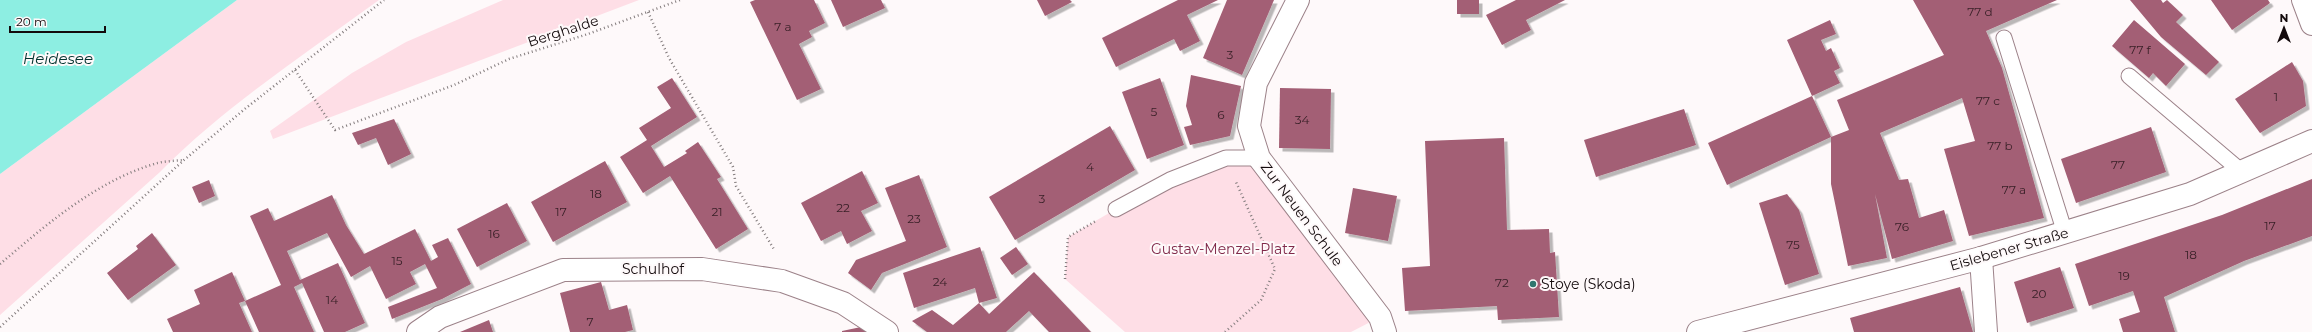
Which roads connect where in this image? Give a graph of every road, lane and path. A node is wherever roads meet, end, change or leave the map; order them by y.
1 (384, 0) edge
2 (680, 0) edge
3 (1298, 0) edge
4 (2303, 0) edge
5 (648, 12) junction
6 (2312, 24) edge
7 (2004, 38) dead end
8 (295, 70) junction
9 (2128, 76) dead end
10 (2312, 141) edge
11 (1226, 158) junction
12 (1259, 158) junction
13 (184, 160) junction
14 (2242, 172) junction
15 (1116, 208) joint
16 (2065, 233) junction
17 (1981, 258) junction
18 (0, 264) edge
19 (1065, 278) dead end
20 (782, 281) junction
21 (0, 328) edge
22 (418, 332) edge
23 (887, 332) edge
24 (1225, 332) edge
25 (1385, 332) edge
26 (1698, 332) edge
27 (1986, 332) edge

1 - 8 path
2 - 5 path, Berghalde
3 - 12 street, Zur Neuen Schule
4 - 6 street
5 - 8 path, Berghalde
5 - 20 path
7 - 16 lane
8 - 13 path
9 - 14 lane
10 - 14 street, Eislebener Straße
11 - 12 lane
11 - 15 lane
11 - 24 path
12 - 25 street, Zur Neuen Schule
13 - 18 path
13 - 21 path
14 - 16 street, Eislebener Straße
15 - 19 path
16 - 17 street, Eislebener Straße
17 - 26 street, Eislebener Straße
17 - 27 street
20 - 22 street, Schulhof
20 - 23 street, Schulhof

